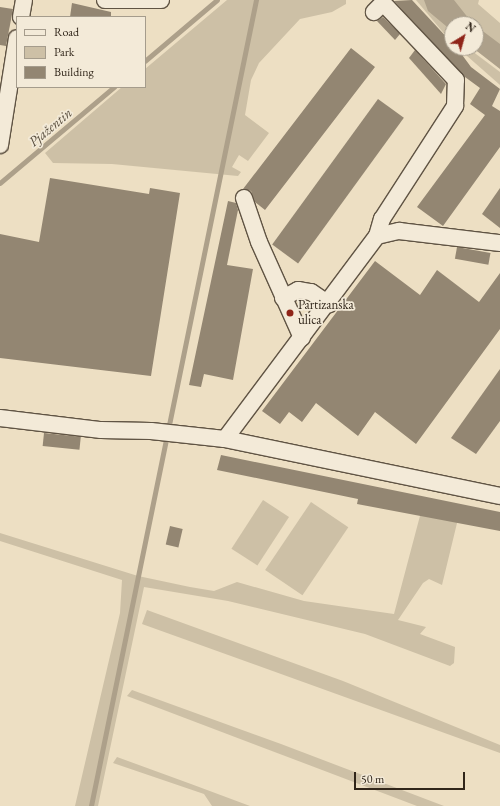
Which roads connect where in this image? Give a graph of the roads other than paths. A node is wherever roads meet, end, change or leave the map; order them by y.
1 (24, 0) edge
2 (105, 0) edge
3 (161, 0) edge
4 (374, 12) dead end
5 (21, 16) edge
6 (16, 44) edge
7 (0, 145) edge
8 (244, 198) dead end
9 (377, 236) junction
10 (500, 243) edge
11 (283, 298) junction
12 (328, 304) junction
13 (302, 338) junction
14 (0, 418) edge
15 (225, 439) junction
16 (500, 496) edge

1 - 5 street
2 - 3 street
4 - 9 street
6 - 7 street
8 - 11 street
9 - 10 street
9 - 12 street
11 - 12 street
11 - 13 street
12 - 13 street
13 - 15 street
14 - 15 street
15 - 16 street

